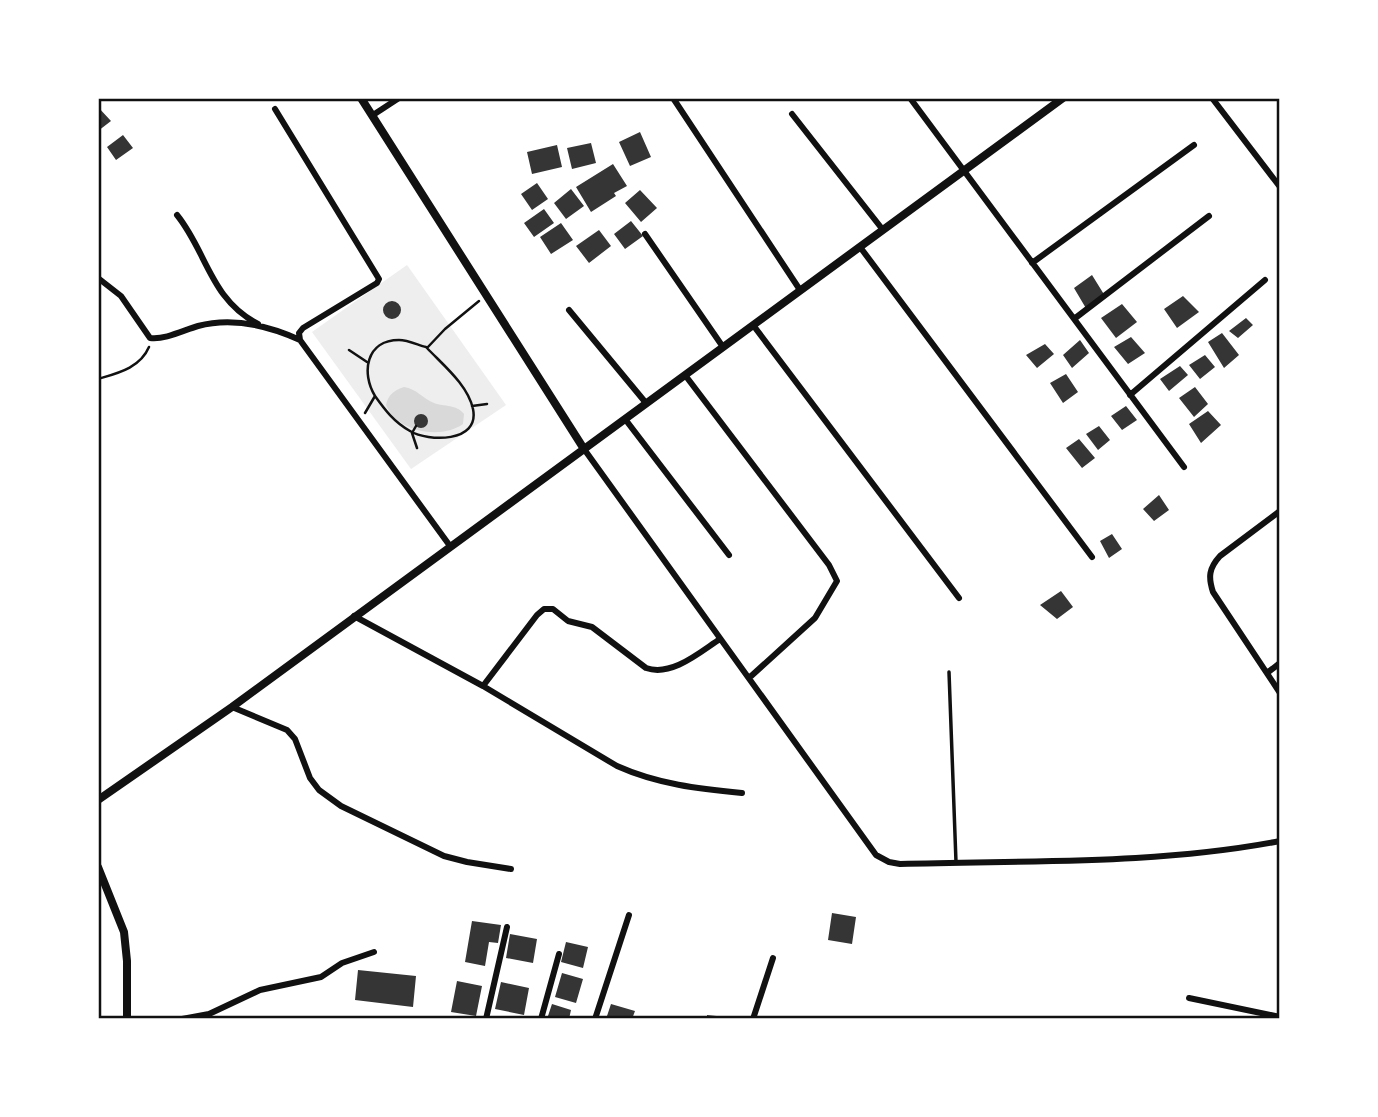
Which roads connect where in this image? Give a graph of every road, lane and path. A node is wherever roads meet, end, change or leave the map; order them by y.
1 (362, 98) edge
2 (399, 98) edge
3 (673, 98) edge
4 (909, 98) edge
5 (1063, 98) edge
6 (1212, 98) edge
7 (275, 110) dead end
8 (792, 114) dead end
9 (373, 115) junction
10 (1194, 145) dead end
11 (963, 171) junction
12 (1280, 187) edge
13 (177, 215) dead end
14 (1209, 216) dead end
15 (883, 230) junction
16 (645, 234) dead end
17 (860, 247) junction
18 (1032, 263) junction
19 (98, 278) edge
20 (1265, 280) dead end
21 (800, 290) junction
22 (487, 295) junction
23 (569, 310) dead end
24 (1074, 319) junction
25 (753, 325) junction
26 (266, 327) junction
27 (152, 339) junction
28 (300, 340) junction
29 (723, 347) junction
30 (427, 348) junction
31 (349, 350) dead end
32 (367, 362) junction
33 (685, 375) junction
34 (98, 379) edge
35 (1130, 395) junction
36 (375, 396) junction
37 (646, 403) junction
38 (487, 404) dead end
39 (472, 406) junction
40 (625, 419) junction
41 (360, 422) junction
42 (416, 426) dead end
43 (412, 433) junction
44 (417, 448) dead end
45 (584, 449) junction
46 (1184, 467) dead end
47 (1280, 511) edge
48 (450, 546) junction
49 (729, 555) dead end
50 (1092, 557) dead end
51 (959, 598) dead end
52 (354, 615) junction
53 (720, 639) junction
54 (1280, 663) edge
55 (950, 672) dead end
56 (1266, 673) junction
57 (749, 678) junction
58 (483, 686) junction
59 (1280, 693) edge
60 (232, 707) junction
61 (743, 793) dead end
62 (98, 800) edge
63 (1280, 841) edge
64 (956, 862) junction
65 (511, 869) dead end
66 (99, 870) edge
67 (629, 915) dead end
68 (507, 927) dead end
69 (374, 952) dead end
70 (559, 954) dead end
71 (773, 957) dead end
72 (1189, 998) dead end
73 (1280, 1017) edge
74 (127, 1019) edge
75 (183, 1019) edge
76 (486, 1019) edge
77 (541, 1019) edge
78 (596, 1019) edge
79 (753, 1019) edge

1 - 9 street
2 - 9 street
3 - 21 street
4 - 11 street
5 - 11 street
6 - 12 street
7 - 28 street
8 - 15 street
9 - 22 street
10 - 18 street
11 - 15 street
11 - 18 street
13 - 26 street
14 - 24 street
15 - 17 street
16 - 29 street
17 - 21 street
17 - 50 street
18 - 24 street
19 - 27 street
20 - 35 street
21 - 25 street
22 - 30 path
22 - 45 street
23 - 37 street
24 - 35 street
25 - 29 street
25 - 51 street
26 - 27 street
26 - 28 street
27 - 34 path
28 - 41 street
29 - 33 street
30 - 32 path
30 - 39 path
31 - 32 path
32 - 36 path
33 - 37 street
33 - 57 street
35 - 46 street
36 - 41 path
36 - 43 path
37 - 40 street
38 - 39 path
39 - 43 path
40 - 45 street
40 - 49 street
41 - 48 street
42 - 43 path
43 - 44 path
45 - 48 street
45 - 53 street
47 - 56 street
48 - 52 street
52 - 58 street
52 - 60 street
53 - 57 street
53 - 58 street
54 - 56 street
55 - 64 lane
56 - 59 street
57 - 64 street
58 - 61 street
60 - 62 street
60 - 65 street
63 - 64 street
66 - 74 street
67 - 78 street
68 - 76 street
69 - 75 street
70 - 77 street
71 - 79 street
72 - 73 street

